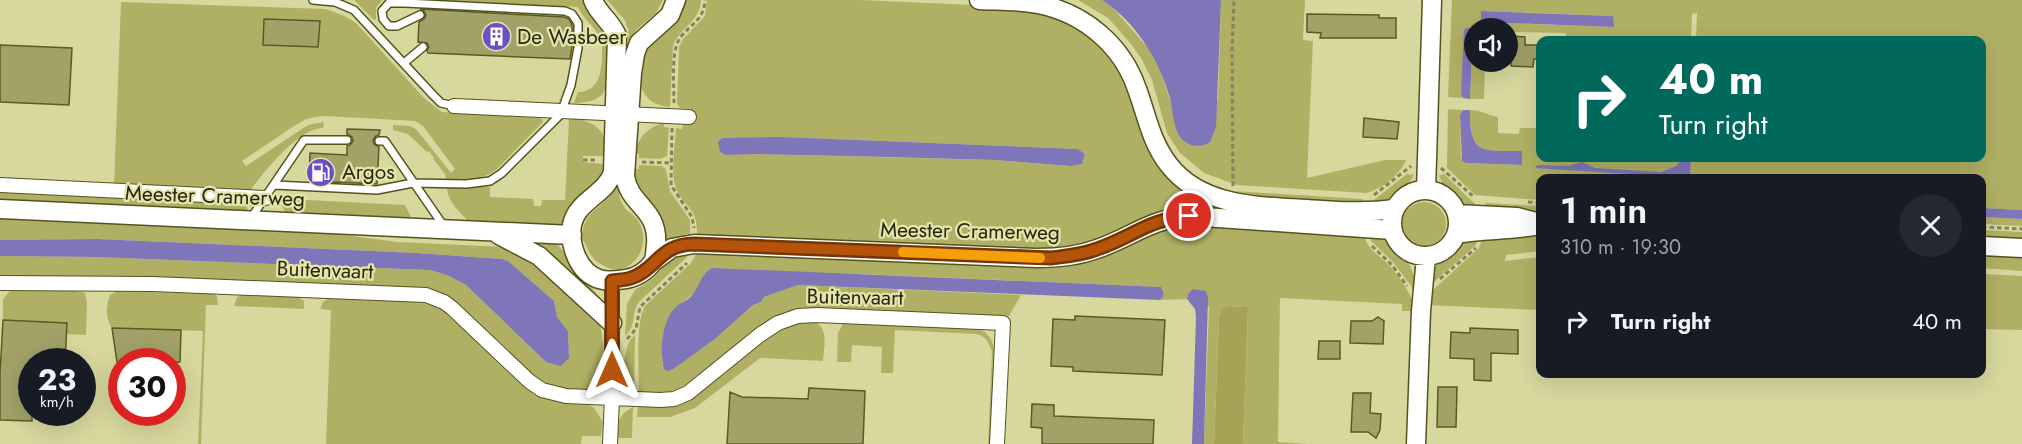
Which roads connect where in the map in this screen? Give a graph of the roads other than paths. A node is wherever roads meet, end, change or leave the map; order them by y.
1 (313, 0) edge
2 (593, 0) edge
3 (676, 0) edge
4 (979, 0) edge
5 (1432, 0) edge
6 (420, 15) dead end
7 (423, 47) dead end
8 (404, 63) junction
9 (454, 106) joint
10 (561, 110) junction
11 (622, 114) junction
12 (689, 117) dead end
13 (347, 140) dead end
14 (379, 141) dead end
15 (414, 183) junction
16 (0, 185) edge
17 (275, 185) junction
18 (1426, 190) junction
19 (266, 198) junction
20 (0, 209) edge
21 (1394, 209) junction
22 (1456, 214) junction
23 (250, 220) junction
24 (1536, 223) edge
25 (1536, 225) edge
26 (445, 228) junction
27 (1392, 230) junction
28 (489, 231) junction
29 (1456, 234) junction
30 (572, 235) junction
31 (1986, 246) edge
32 (2022, 248) edge
33 (1426, 256) junction
34 (653, 262) junction
35 (612, 281) junction
36 (0, 283) edge
37 (612, 323) junction
38 (612, 398) junction
39 (610, 444) edge
40 (998, 444) edge
41 (1416, 444) edge

1 - 8 lane
2 - 11 main road
3 - 11 main road
4 - 21 main road
5 - 18 main road
6 - 10 lane
7 - 8 lane
8 - 9 lane
9 - 10 street
10 - 11 street
10 - 15 lane
11 - 12 street
11 - 30 main road
11 - 34 main road
13 - 17 lane
14 - 15 lane
15 - 17 lane
15 - 26 lane
16 - 19 street, Meester Cramerweg
17 - 19 lane
18 - 21 main road
18 - 22 main road
19 - 23 lane
20 - 23 main road, Meester Cramerweg
21 - 27 main road
22 - 24 main road
22 - 29 main road
23 - 26 main road, Meester Cramerweg
25 - 29 main road
26 - 28 main road, Meester Cramerweg
27 - 33 main road
27 - 34 main road, Meester Cramerweg
28 - 30 main road, Meester Cramerweg
28 - 37 main road
29 - 33 main road
30 - 35 main road
31 - 32 main road
33 - 41 main road
34 - 35 main road, Meester Cramerweg
35 - 37 street
36 - 38 street, Buitenvaart
37 - 38 street
38 - 39 street
38 - 40 street, Buitenvaart

